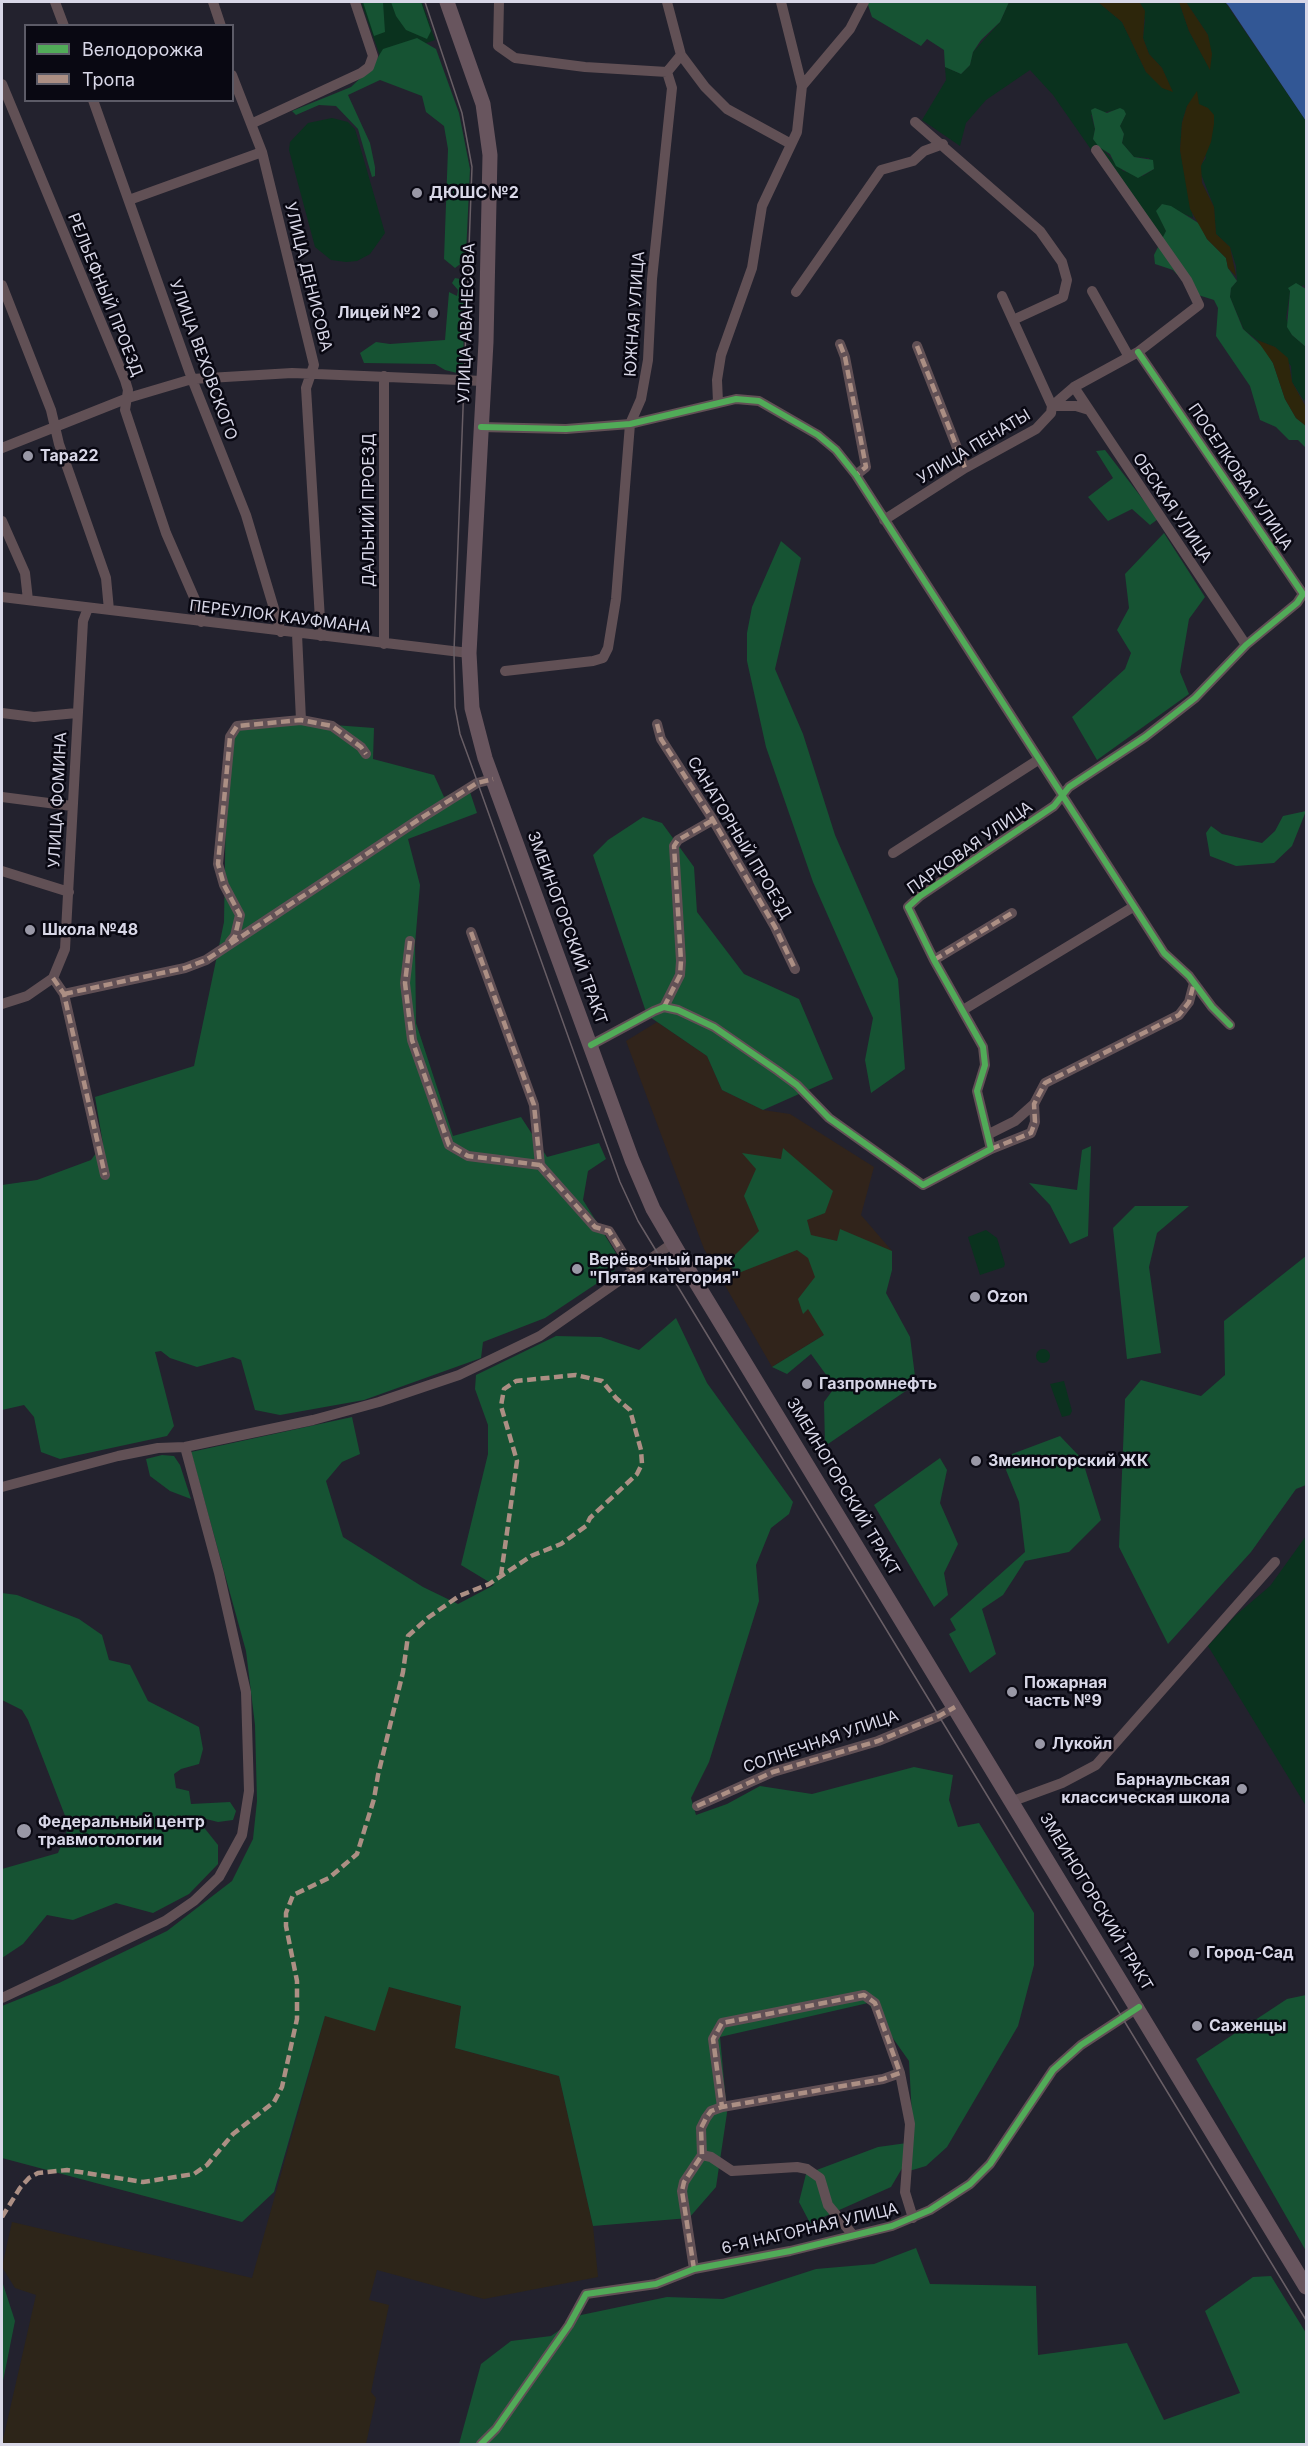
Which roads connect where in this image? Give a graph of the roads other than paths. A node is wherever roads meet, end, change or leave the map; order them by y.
1 (55, 2) edge
2 (213, 2) edge
3 (355, 2) edge
4 (447, 2) edge
5 (499, 2) edge
6 (667, 2) edge
7 (781, 2) edge
8 (864, 2) edge
9 (63, 24) edge
10 (220, 24) edge
11 (681, 55) junction
12 (667, 72) junction
13 (234, 80) edge
14 (2, 84) edge
15 (802, 86) junction
16 (94, 102) edge
17 (915, 122) dead end
18 (253, 123) junction
19 (791, 144) junction
20 (943, 144) junction
21 (1096, 150) dead end
22 (262, 152) junction
23 (129, 200) junction
24 (2, 285) edge
25 (1092, 291) dead end
26 (796, 292) dead end
27 (1002, 296) dead end
28 (1013, 320) junction
29 (840, 344) dead end
30 (917, 346) dead end
31 (1133, 354) junction
32 (310, 374) junction
33 (384, 376) junction
34 (192, 379) junction
35 (483, 381) junction
36 (1074, 387) junction
37 (128, 398) junction
38 (718, 402) junction
39 (1052, 406) junction
40 (1089, 410) junction
41 (630, 424) junction
42 (55, 427) junction
43 (481, 427) junction
44 (2, 448) edge
45 (965, 468) junction
46 (856, 475) junction
47 (884, 519) junction
48 (2, 520) edge
49 (2, 597) edge
50 (28, 600) junction
51 (88, 608) junction
52 (109, 610) junction
53 (201, 622) junction
54 (281, 632) junction
55 (297, 634) junction
56 (321, 636) junction
57 (384, 644) junction
58 (1246, 645) junction
59 (469, 653) junction
60 (505, 671) dead end
61 (2, 713) edge
62 (77, 713) junction
63 (301, 720) junction
64 (657, 724) dead end
65 (366, 754) dead end
66 (1038, 760) junction
67 (493, 778) junction
68 (2, 797) edge
69 (1063, 797) junction
70 (72, 806) junction
71 (713, 820) junction
72 (893, 853) dead end
73 (2, 871) edge
74 (69, 892) junction
75 (1133, 907) junction
76 (1012, 913) dead end
77 (471, 932) dead end
78 (410, 941) dead end
79 (228, 945) junction
80 (934, 960) junction
81 (795, 969) dead end
82 (53, 978) junction
83 (1194, 983) junction
84 (64, 994) junction
85 (2, 1004) edge
86 (664, 1007) junction
87 (963, 1010) junction
88 (1230, 1025) dead end
89 (591, 1045) junction
90 (1034, 1104) junction
91 (989, 1134) junction
92 (991, 1149) junction
93 (540, 1165) junction
94 (105, 1175) dead end
95 (673, 1243) junction
96 (633, 1270) junction
97 (185, 1447) junction
98 (2, 1487) edge
99 (1275, 1562) dead end
100 (955, 1707) junction
101 (1013, 1801) junction
102 (697, 1806) dead end
103 (2, 1998) edge
104 (1139, 2007) junction
105 (900, 2073) junction
106 (723, 2107) junction
107 (702, 2155) junction
108 (913, 2218) junction
109 (853, 2235) junction
110 (694, 2269) junction
111 (1306, 2287) edge
112 (481, 2445) edge

1 - 9 street
2 - 10 street
3 - 18 street
4 - 35 highway, УЛИЦА АВАНЕСОВА
5 - 12 street
6 - 11 street
7 - 15 street
8 - 15 street
11 - 12 street
11 - 19 street
12 - 41 street, ЮЖНАЯ УЛИЦА
13 - 18 street, УЛИЦА ДЕНИСОВА
14 - 37 street, РЕЛЬЕФНЫЙ ПРОЕЗД
15 - 19 street
16 - 23 street, УЛИЦА ВЕХОВСКОГО
17 - 20 street
18 - 22 street, УЛИЦА ДЕНИСОВА
19 - 38 street
20 - 26 street
20 - 28 street
21 - 31 street
22 - 23 street
22 - 32 street, УЛИЦА ДЕНИСОВА
23 - 34 street, УЛИЦА ВЕХОВСКОГО
24 - 42 street
25 - 31 street, ПОСЕЛКОВАЯ УЛИЦА
27 - 28 street, УЛИЦА ПЕНАТЫ
28 - 39 street, УЛИЦА ПЕНАТЫ
29 - 46 street
30 - 45 street
31 - 36 street
31 - 58 street, ПОСЕЛКОВАЯ УЛИЦА
32 - 33 street
32 - 34 street
32 - 56 street, УЛИЦА ДЕНИСОВА
33 - 35 street
33 - 57 street, ДАЛЬНИЙ ПРОЕЗД
34 - 37 street
34 - 54 street, УЛИЦА ВЕХОВСКОГО
35 - 43 highway, УЛИЦА АВАНЕСОВА
36 - 39 street
36 - 40 street, ОБСКАЯ УЛИЦА
37 - 42 street
37 - 53 street, РЕЛЬЕФНЫЙ ПРОЕЗД
38 - 41 street
38 - 46 street
39 - 40 street
39 - 45 street, УЛИЦА ПЕНАТЫ
40 - 58 street, ОБСКАЯ УЛИЦА
41 - 43 street
41 - 60 street, ЮЖНАЯ УЛИЦА
42 - 44 street
42 - 52 street
43 - 59 highway, УЛИЦА АВАНЕСОВА
45 - 47 street, УЛИЦА ПЕНАТЫ
46 - 47 street
47 - 66 street
48 - 50 street
49 - 50 street, ПЕРЕУЛОК КАУФМАНА
50 - 51 street, ПЕРЕУЛОК КАУФМАНА
51 - 52 street, ПЕРЕУЛОК КАУФМАНА
51 - 62 street, УЛИЦА ФОМИНА
52 - 53 street, ПЕРЕУЛОК КАУФМАНА
53 - 54 street, ПЕРЕУЛОК КАУФМАНА
54 - 55 street, ПЕРЕУЛОК КАУФМАНА
55 - 56 street, ПЕРЕУЛОК КАУФМАНА
55 - 63 street
56 - 57 street, ПЕРЕУЛОК КАУФМАНА
57 - 59 street, ПЕРЕУЛОК КАУФМАНА
58 - 69 street, ПОСЕЛКОВАЯ УЛИЦА
59 - 67 highway, ЗМЕИНОГОРСКИЙ ТРАКТ
61 - 62 street
62 - 70 street, УЛИЦА ФОМИНА
63 - 65 street
63 - 79 street
64 - 71 street, САНАТОРНЫЙ ПРОЕЗД
66 - 69 street
66 - 72 street
67 - 79 street
67 - 89 highway, ЗМЕИНОГОРСКИЙ ТРАКТ
68 - 70 street
69 - 75 street
69 - 80 street, ПАРКОВАЯ УЛИЦА
70 - 74 street, УЛИЦА ФОМИНА
71 - 81 street, САНАТОРНЫЙ ПРОЕЗД
71 - 86 street
73 - 74 street
74 - 82 street, УЛИЦА ФОМИНА
75 - 83 street
75 - 87 street
76 - 80 street
77 - 93 street
78 - 93 street
79 - 84 street
80 - 87 street, ПАРКОВАЯ УЛИЦА
82 - 84 street
82 - 85 street
83 - 88 street
83 - 90 street
84 - 94 street
86 - 89 street
86 - 92 street
87 - 91 street, ПАРКОВАЯ УЛИЦА
89 - 95 highway, ЗМЕИНОГОРСКИЙ ТРАКТ
90 - 91 street
90 - 92 street
91 - 92 street, ПАРКОВАЯ УЛИЦА
93 - 96 street
95 - 96 street
95 - 100 highway, ЗМЕИНОГОРСКИЙ ТРАКТ
96 - 97 street
97 - 98 street
97 - 103 street
99 - 101 street
100 - 101 highway, ЗМЕИНОГОРСКИЙ ТРАКТ
100 - 102 street, СОЛНЕЧНАЯ УЛИЦА
101 - 104 highway, ЗМЕИНОГОРСКИЙ ТРАКТ
104 - 108 street, 6-Я НАГОРНАЯ УЛИЦА
104 - 111 highway, ЗМЕИНОГОРСКИЙ ТРАКТ
105 - 106 street
105 - 106 street
105 - 108 street
106 - 107 street
107 - 109 street
107 - 110 street
108 - 109 street, 6-Я НАГОРНАЯ УЛИЦА
109 - 110 street, 6-Я НАГОРНАЯ УЛИЦА
110 - 112 street, 6-Я НАГОРНАЯ УЛИЦА

